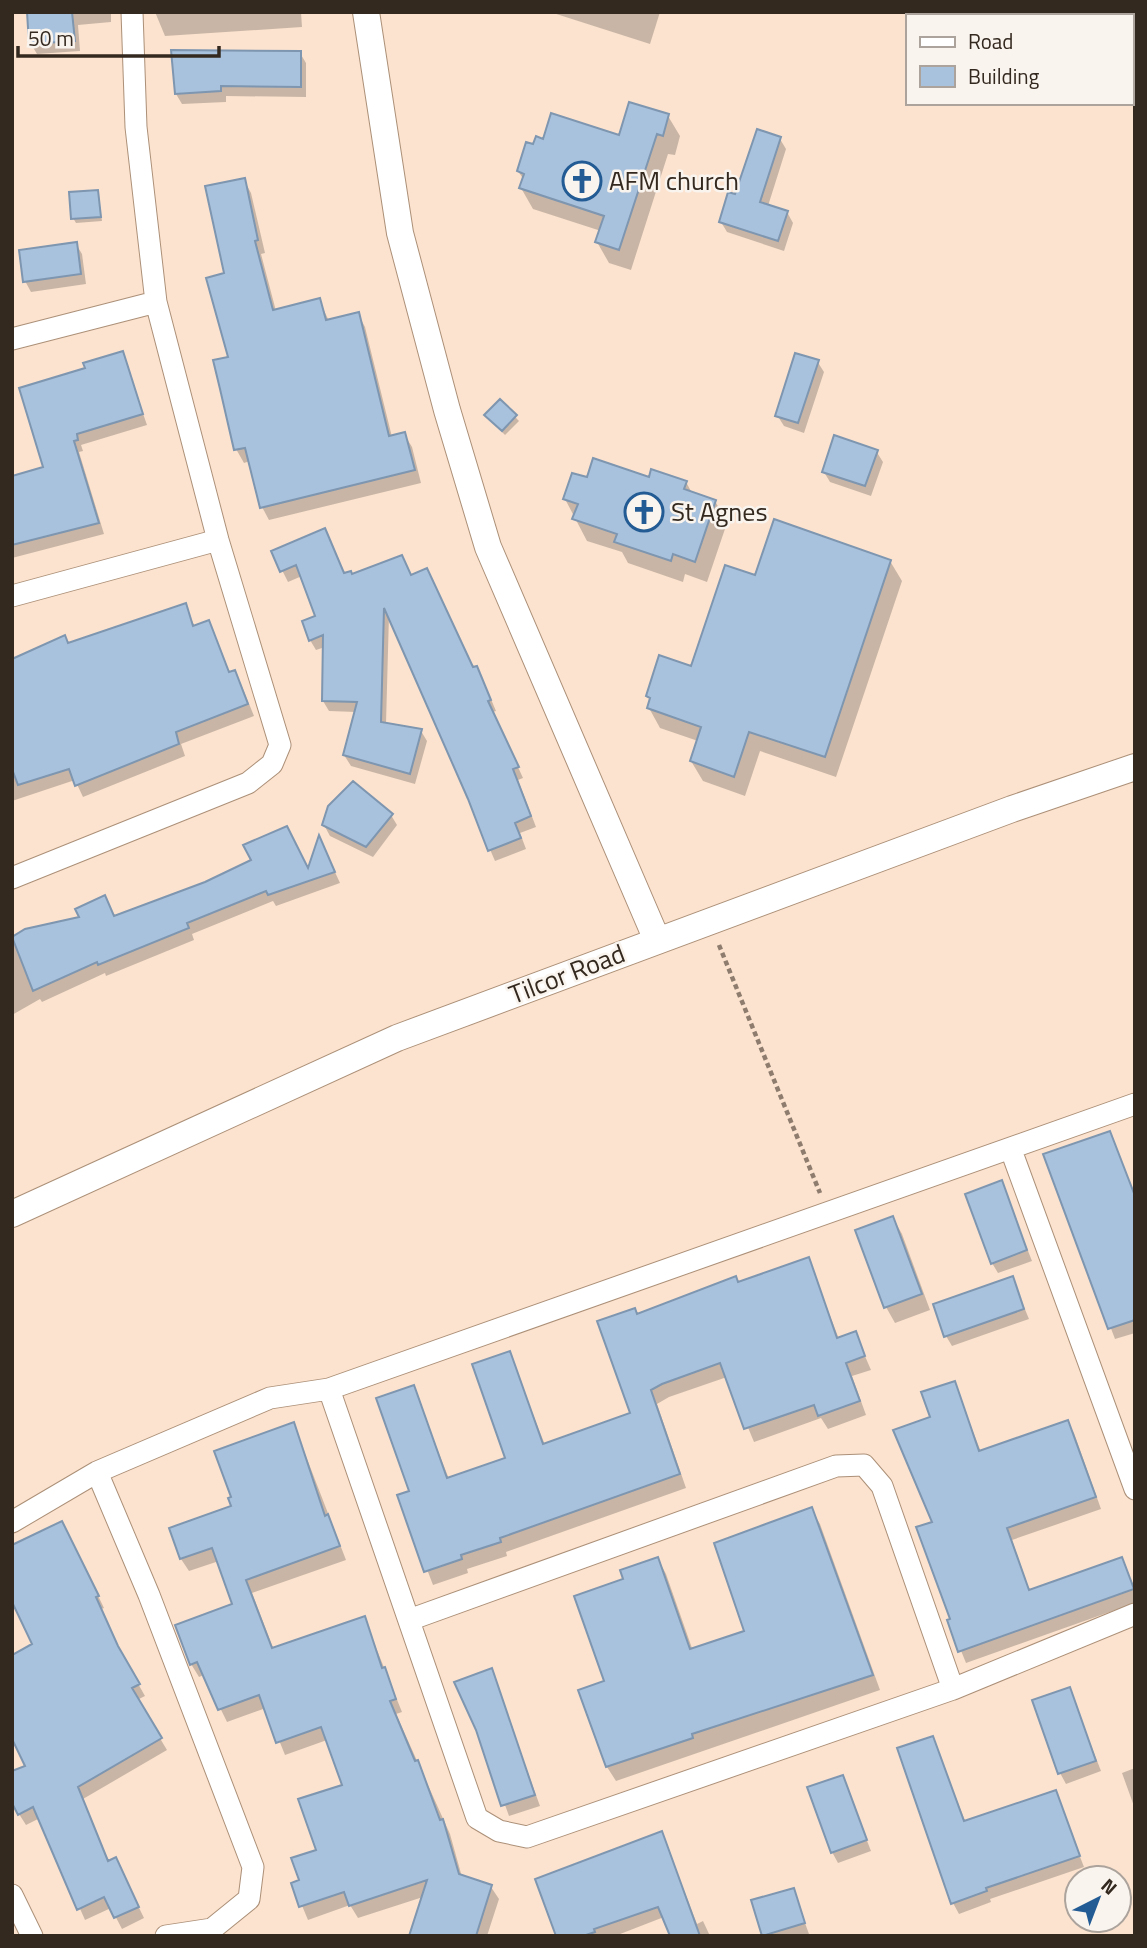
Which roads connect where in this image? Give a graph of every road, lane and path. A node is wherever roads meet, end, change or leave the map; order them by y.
1 (132, 12) edge
2 (366, 12) edge
3 (156, 302) junction
4 (12, 339) edge
5 (218, 540) junction
6 (12, 596) edge
7 (1135, 767) edge
8 (12, 878) edge
9 (710, 921) junction
10 (657, 940) junction
11 (1135, 1104) edge
12 (1011, 1150) junction
13 (12, 1214) edge
14 (828, 1214) junction
15 (329, 1389) junction
16 (97, 1472) junction
17 (1135, 1489) edge
18 (12, 1522) edge
19 (1135, 1615) edge
20 (409, 1620) junction
21 (953, 1689) junction
22 (12, 1895) edge
23 (32, 1936) edge
24 (166, 1936) edge

1 - 3 street
2 - 10 street
3 - 4 street
3 - 5 street
5 - 6 street
5 - 8 street
7 - 9 street, Tilcor Road
9 - 10 street, Tilcor Road
9 - 14 path
10 - 13 street, Tilcor Road
11 - 12 street
12 - 14 street
12 - 17 street
14 - 15 street
15 - 16 street
15 - 20 street
16 - 18 street
16 - 24 street
19 - 21 street
20 - 21 street
20 - 21 street
22 - 23 street

